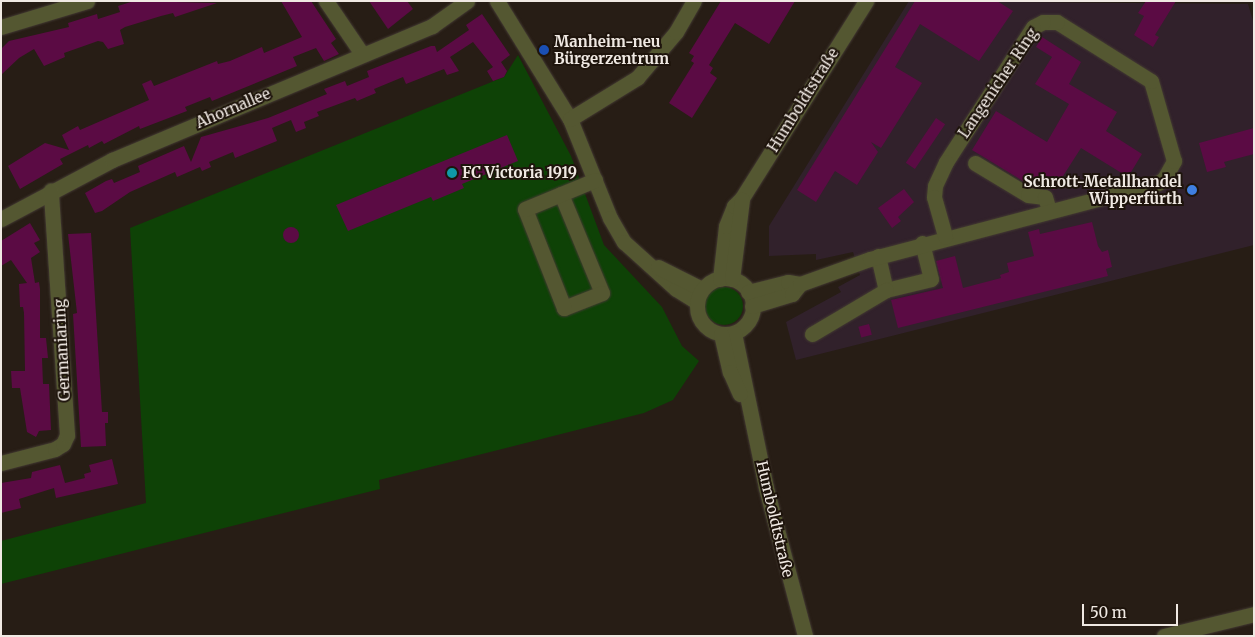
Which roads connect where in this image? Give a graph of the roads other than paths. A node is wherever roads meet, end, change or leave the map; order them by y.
1 (87, 1) edge
2 (326, 1) edge
3 (467, 1) edge
4 (497, 1) edge
5 (694, 1) edge
6 (866, 1) edge
7 (1, 28) edge
8 (362, 54) junction
9 (570, 119) junction
10 (975, 163) dead end
11 (595, 180) junction
12 (51, 191) junction
13 (560, 194) junction
14 (1049, 210) junction
15 (1, 219) edge
16 (945, 236) junction
17 (922, 243) junction
18 (878, 256) junction
19 (726, 279) junction
20 (886, 290) junction
21 (700, 296) junction
22 (750, 299) junction
23 (728, 333) junction
24 (812, 334) dead end
25 (1, 463) edge
26 (1254, 614) edge
27 (802, 631) edge
28 (1164, 636) edge

1 - 7 street
2 - 8 street
3 - 8 street, Ahornallee
4 - 9 street
5 - 9 street
6 - 19 street, Humboldtstraße
8 - 12 street, Ahornallee
9 - 11 street
10 - 14 street
11 - 13 street
11 - 21 street
12 - 15 street, Ahornallee
12 - 25 street, Germaniaring
13 - 13 street
14 - 16 street, Langenicher Ring
14 - 16 street, Langenicher Ring
16 - 17 street, Langenicher Ring
17 - 18 street, Langenicher Ring
17 - 20 street
18 - 20 street
18 - 22 street, Langenicher Ring
19 - 21 street
19 - 22 street
20 - 24 street
21 - 23 street
22 - 23 street
23 - 27 street, Humboldtstraße
26 - 28 street

